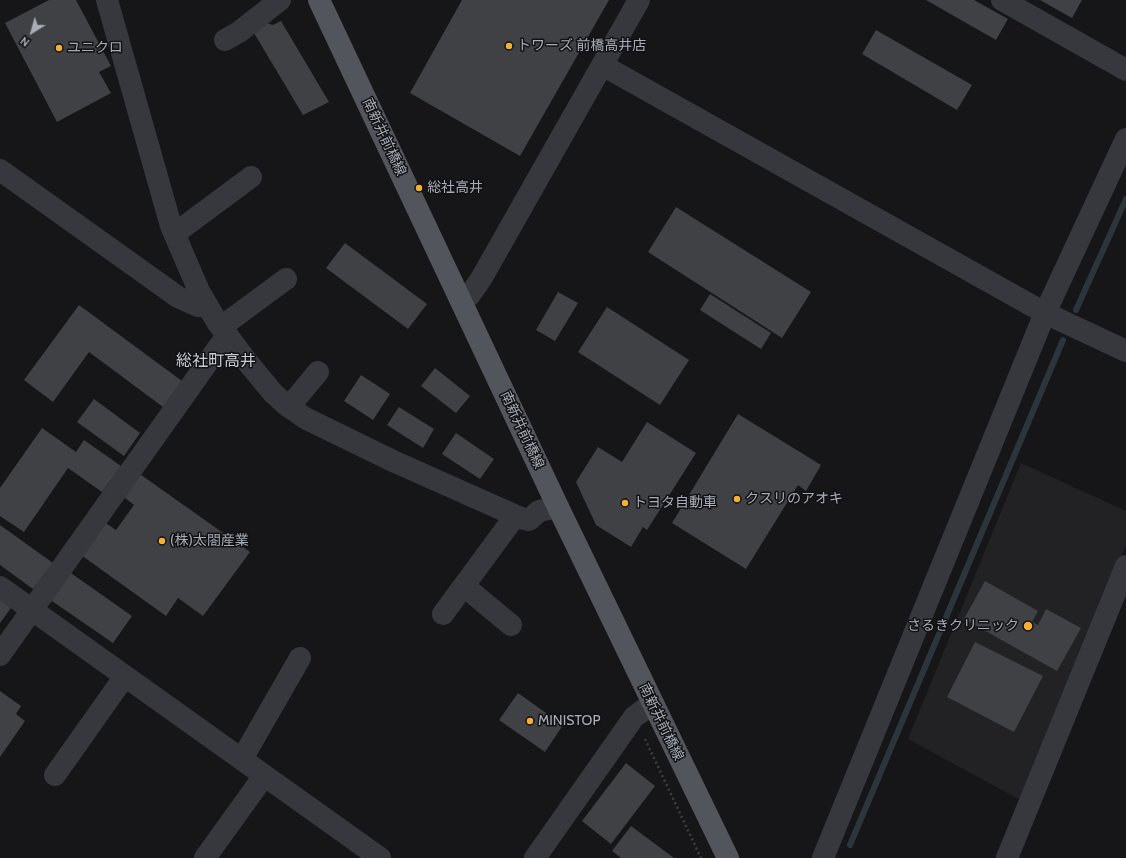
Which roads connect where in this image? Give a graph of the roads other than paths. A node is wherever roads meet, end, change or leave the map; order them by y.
1 (107, 0) edge
2 (280, 0) edge
3 (319, 0) edge
4 (638, 0) edge
5 (1002, 0) edge
6 (225, 40) dead end
7 (602, 65) junction
8 (1126, 70) edge
9 (1126, 139) edge
10 (0, 170) edge
11 (251, 177) dead end
12 (173, 230) junction
13 (286, 279) dead end
14 (461, 300) junction
15 (207, 305) junction
16 (1045, 313) junction
17 (225, 332) junction
18 (1126, 351) edge
19 (318, 372) dead end
20 (289, 407) junction
21 (558, 507) junction
22 (514, 515) junction
23 (1126, 566) edge
24 (464, 586) junction
25 (0, 587) edge
26 (32, 610) junction
27 (443, 614) dead end
28 (511, 625) dead end
29 (0, 655) edge
30 (300, 658) dead end
31 (125, 676) junction
32 (652, 704) junction
33 (242, 759) junction
34 (55, 775) dead end
35 (264, 776) junction
36 (829, 856) edge
37 (205, 858) edge
38 (380, 858) edge
39 (535, 858) edge
40 (728, 858) edge
41 (1007, 858) edge

1 - 12 street
2 - 6 street
3 - 14 main road, 南新井前橋線
4 - 7 street
5 - 8 street
7 - 14 street
7 - 16 street
9 - 16 street
10 - 15 street
11 - 12 street
12 - 15 street
13 - 17 street
14 - 21 main road, 南新井前橋線
15 - 17 street
16 - 18 street
16 - 36 street
17 - 20 street
17 - 26 street
19 - 20 street
20 - 22 street
21 - 22 street
21 - 32 main road, 南新井前橋線
22 - 24 street
23 - 41 street
24 - 27 street
24 - 28 street
25 - 26 street
26 - 29 street
26 - 31 street
30 - 33 street
31 - 33 street
31 - 34 street
32 - 39 street
32 - 40 main road, 南新井前橋線
33 - 35 street
35 - 37 street
35 - 38 street

